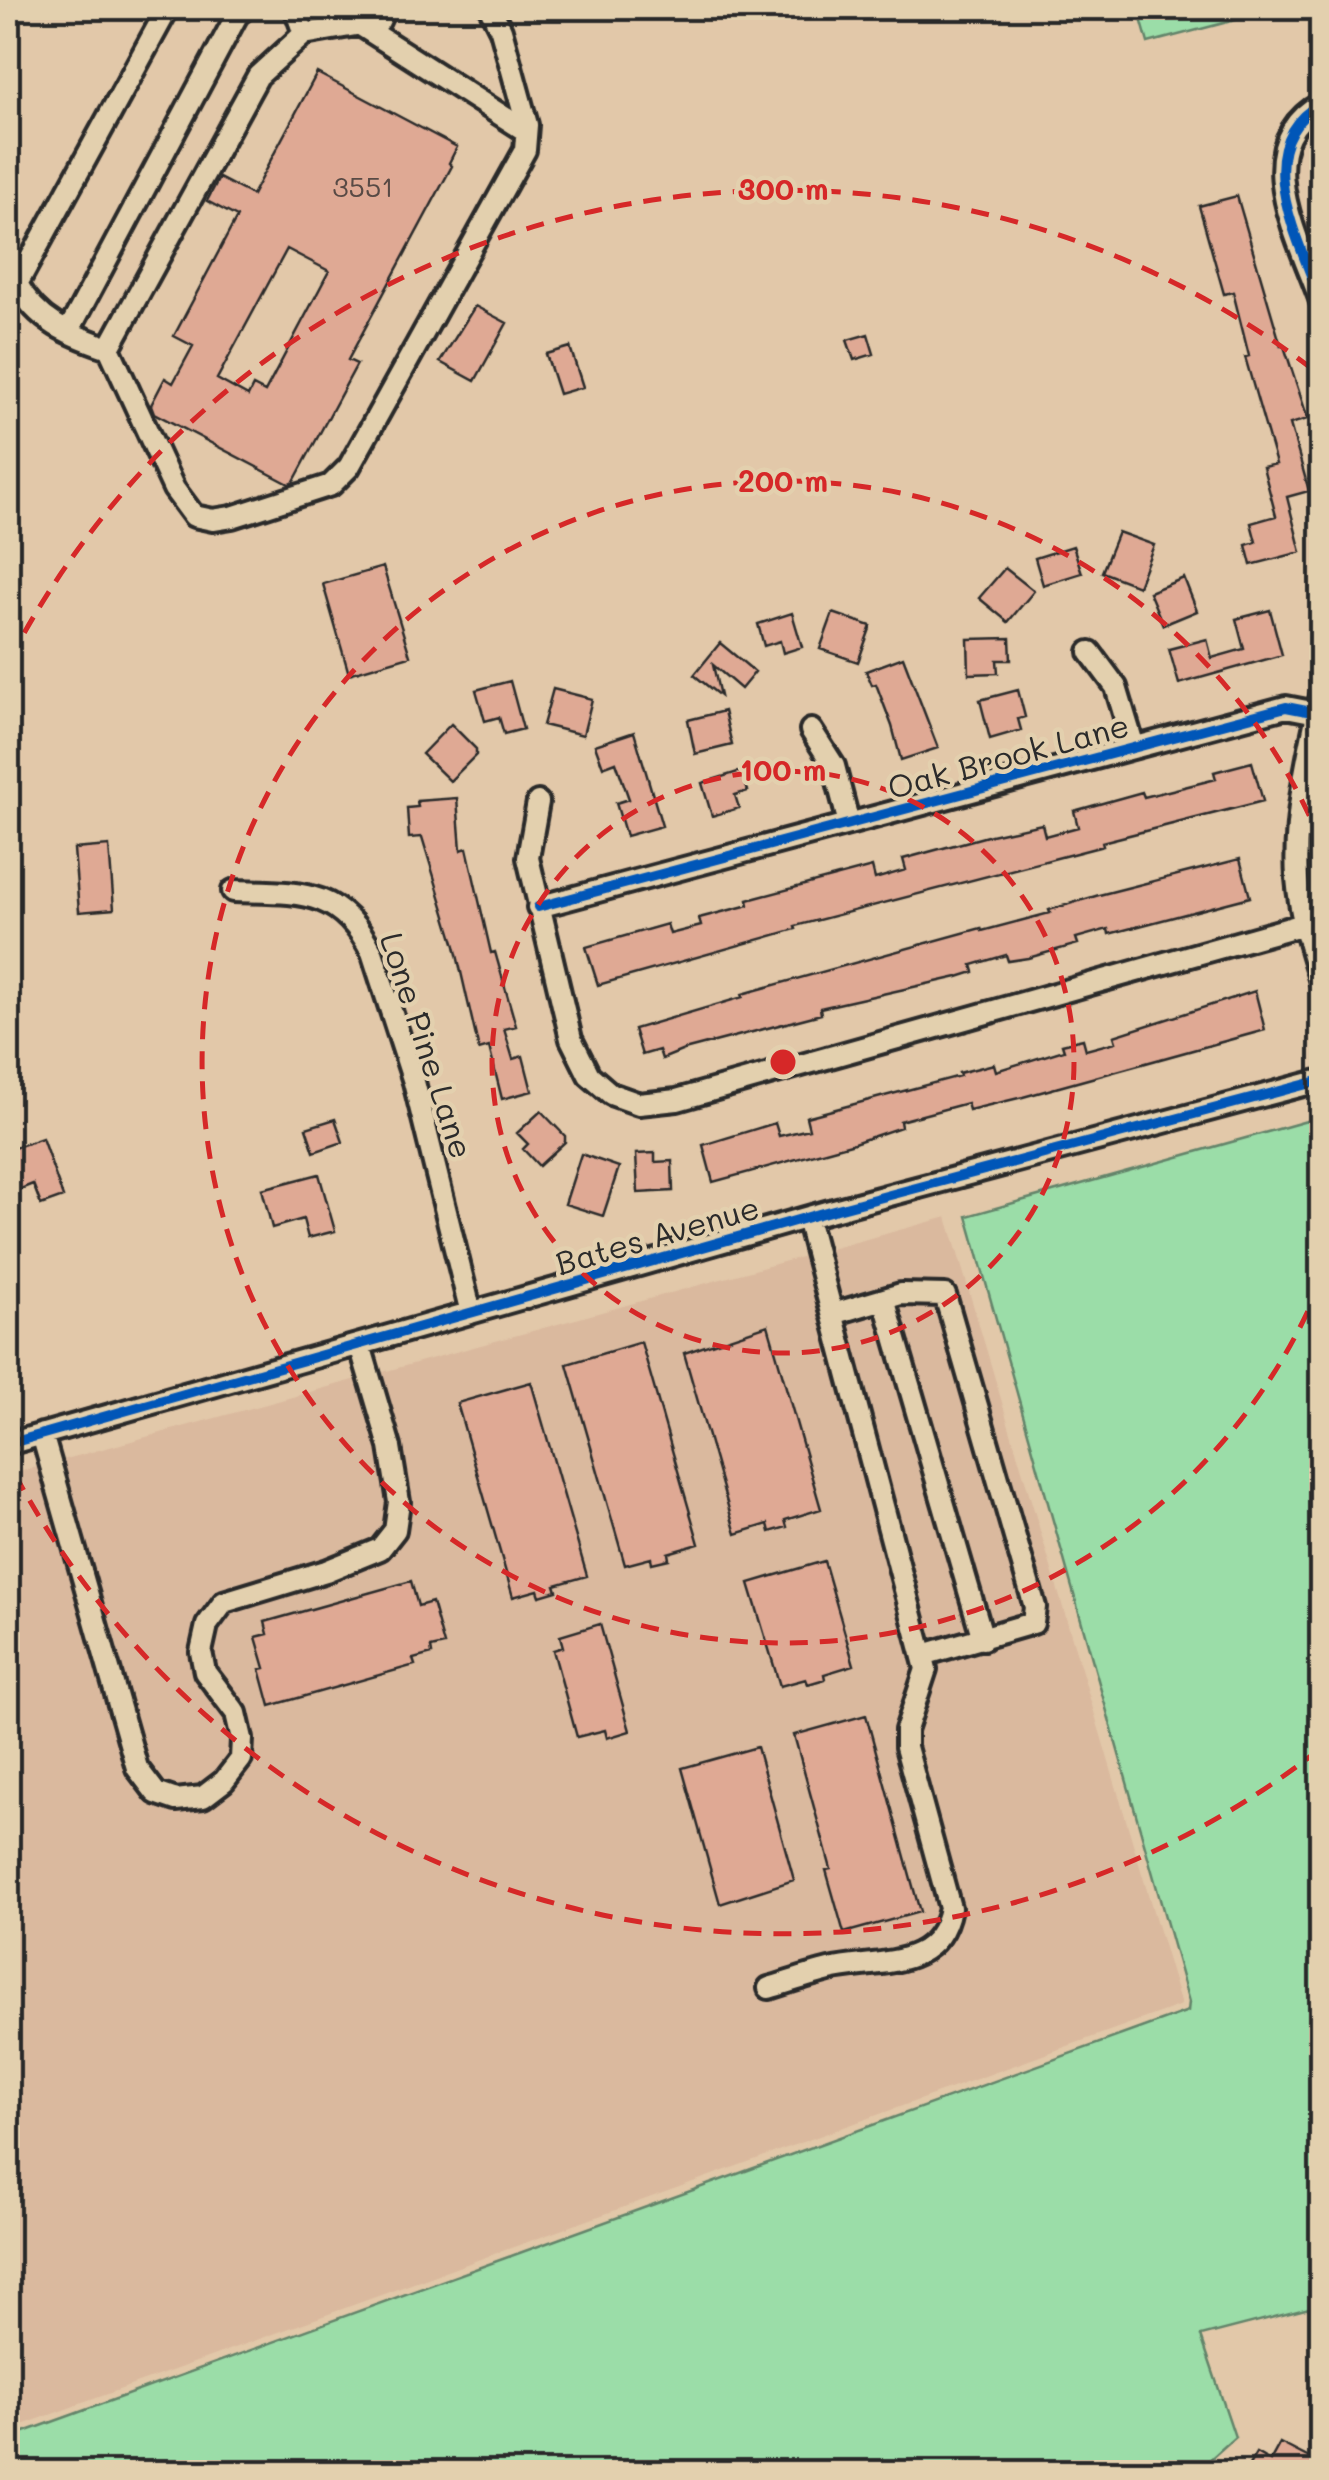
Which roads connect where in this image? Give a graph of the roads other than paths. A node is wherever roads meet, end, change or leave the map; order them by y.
1 (168, 8) edge
2 (245, 8) edge
3 (294, 8) edge
4 (385, 8) edge
5 (490, 8) edge
6 (358, 17) edge
7 (304, 34) junction
8 (1322, 104) edge
9 (526, 131) junction
10 (1322, 304) edge
11 (68, 332) junction
12 (108, 348) junction
13 (1090, 652) dead end
14 (1322, 692) edge
15 (1317, 714) junction
16 (811, 730) dead end
17 (1134, 747) junction
18 (538, 802) dead end
19 (849, 824) junction
20 (234, 891) dead end
21 (538, 907) junction
22 (1313, 922) edge
23 (1322, 985) edge
24 (1322, 1080) edge
25 (807, 1218) junction
26 (884, 1299) junction
27 (471, 1313) junction
28 (833, 1314) junction
29 (360, 1345) junction
30 (42, 1434) junction
31 (8, 1444) edge
32 (982, 1639) junction
33 (923, 1656) junction
34 (770, 1988) dead end

1 - 11 street
2 - 11 street
3 - 7 street
4 - 6 street
5 - 9 street
6 - 7 street
6 - 9 street
7 - 12 street
8 - 10 street
9 - 12 street
11 - 12 street
13 - 17 street
14 - 15 street
15 - 17 street, Oak Brook Lane
15 - 22 street
16 - 19 street
17 - 19 street, Oak Brook Lane
18 - 21 street
19 - 21 street, Oak Brook Lane
20 - 27 street, Lone Pine Lane
21 - 22 street
22 - 23 street
24 - 25 street, Bates Avenue
25 - 27 street, Bates Avenue
25 - 28 street
26 - 28 street
26 - 32 street
26 - 32 street
27 - 29 street, Bates Avenue
28 - 33 street
29 - 30 street, Bates Avenue
29 - 30 street
30 - 31 street, Bates Avenue
32 - 33 street
33 - 34 street

